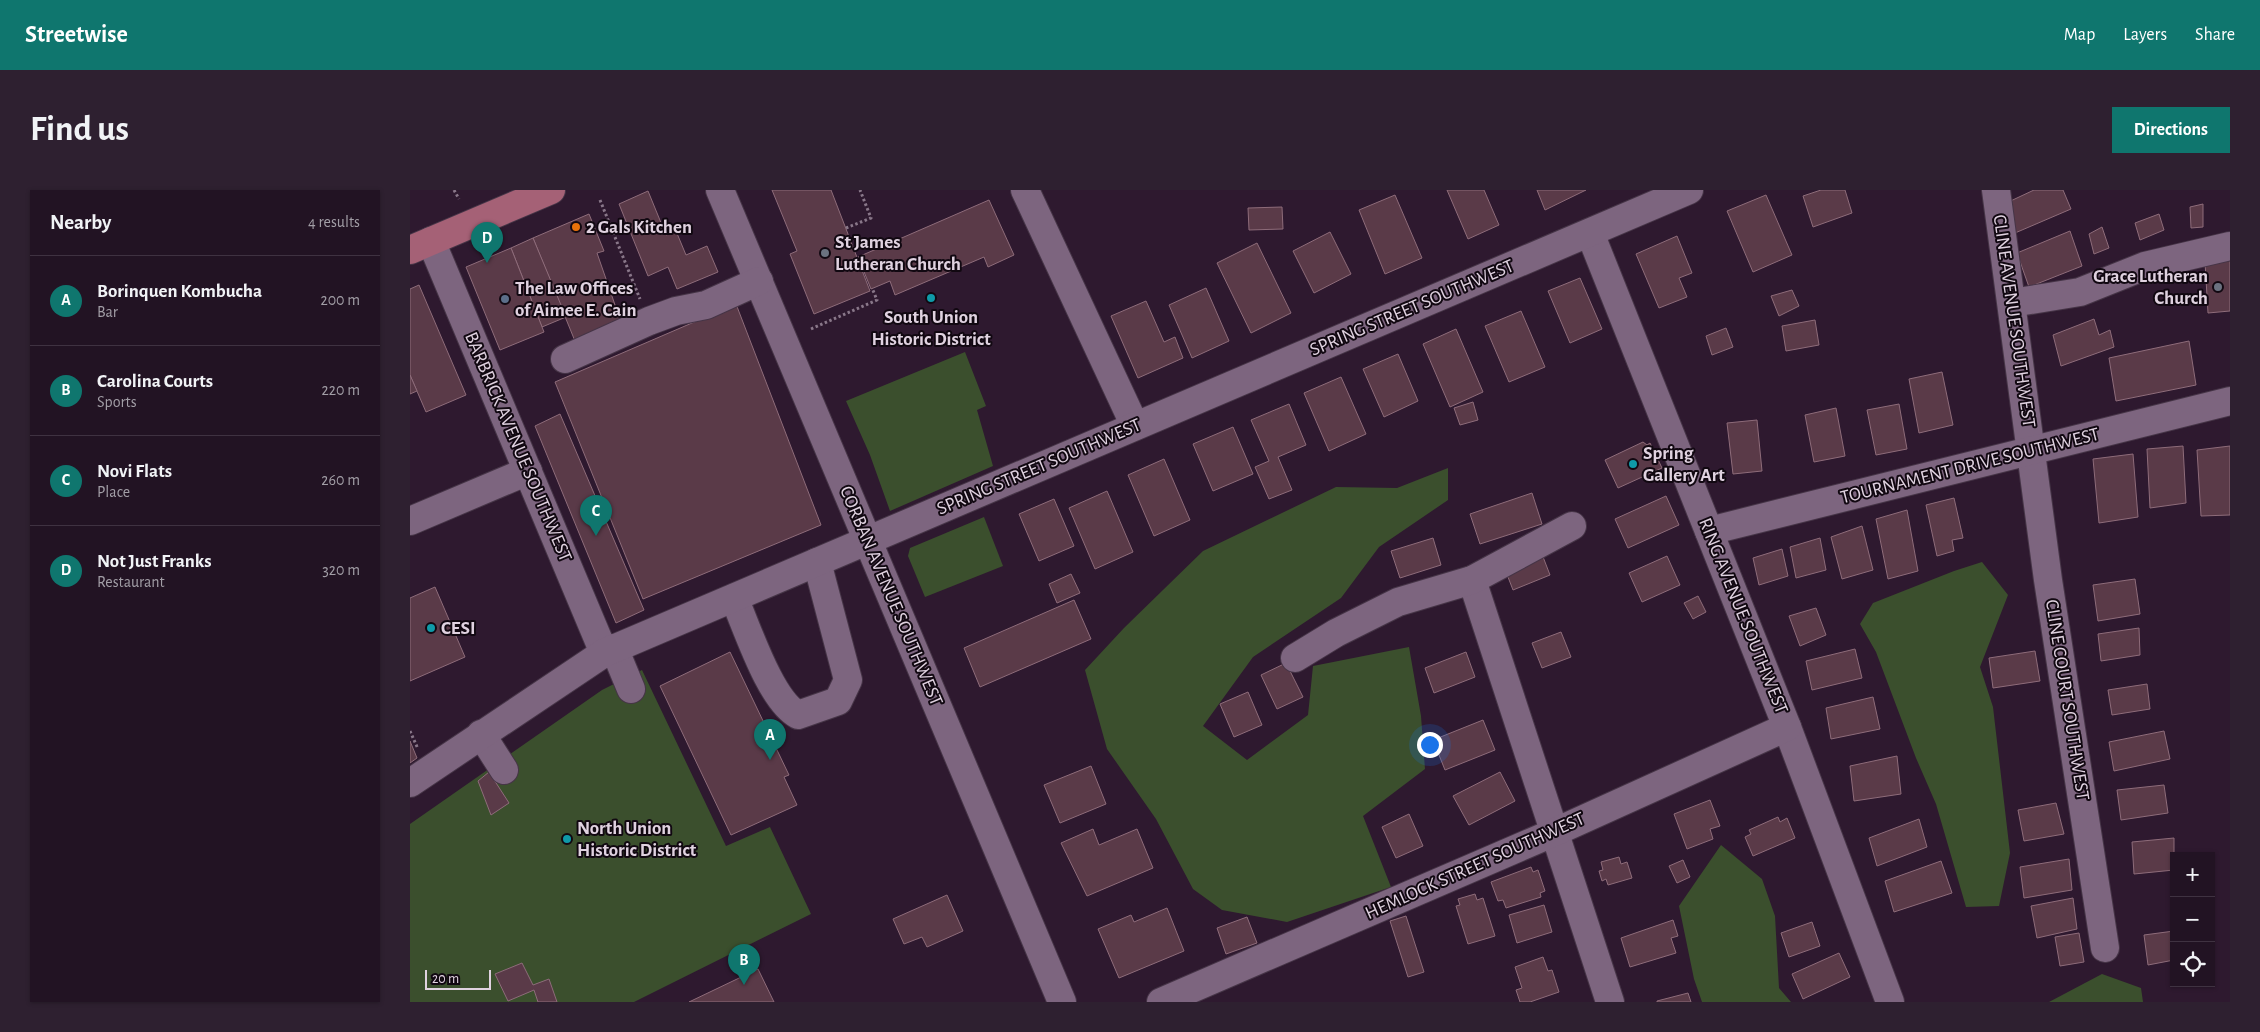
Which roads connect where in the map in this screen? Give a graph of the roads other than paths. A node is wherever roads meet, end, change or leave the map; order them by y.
1 (551, 190) edge
2 (720, 190) edge
3 (1025, 190) edge
4 (1689, 190) edge
5 (1996, 190) edge
6 (1590, 232) junction
7 (421, 246) edge
8 (2230, 246) edge
9 (759, 281) junction
10 (2012, 303) junction
11 (565, 359) dead end
12 (2230, 402) edge
13 (1135, 426) junction
14 (2032, 451) junction
15 (528, 471) junction
16 (410, 521) edge
17 (1572, 526) dead end
18 (1709, 531) junction
19 (868, 540) junction
20 (817, 562) junction
21 (1472, 580) junction
22 (734, 598) junction
23 (609, 650) junction
24 (1295, 658) dead end
25 (631, 689) dead end
26 (1787, 726) junction
27 (481, 734) junction
28 (504, 770) dead end
29 (410, 783) edge
30 (1555, 832) junction
31 (2105, 948) dead end
32 (1062, 1002) edge
33 (1161, 1002) edge
34 (1610, 1002) edge
35 (1890, 1002) edge

1 - 7 main road
2 - 9 street, CORBAN AVENUE SOUTHWEST
3 - 13 street
4 - 6 street, SPRING STREET SOUTHWEST
5 - 10 street, CLINE AVENUE SOUTHWEST
6 - 13 street, SPRING STREET SOUTHWEST
6 - 18 street, RING AVENUE SOUTHWEST
7 - 15 street, BARBRICK AVENUE SOUTHWEST
8 - 10 street
9 - 11 street
9 - 19 street, CORBAN AVENUE SOUTHWEST
10 - 14 street, CLINE AVENUE SOUTHWEST
12 - 14 street, TOURNAMENT DRIVE SOUTHWEST
13 - 19 street, SPRING STREET SOUTHWEST
14 - 18 street, TOURNAMENT DRIVE SOUTHWEST
14 - 31 street, CLINE COURT SOUTHWEST
15 - 16 street
15 - 23 street, BARBRICK AVENUE SOUTHWEST
17 - 21 street
18 - 26 street, RING AVENUE SOUTHWEST
19 - 20 street, SPRING STREET SOUTHWEST
19 - 32 street, CORBAN AVENUE SOUTHWEST
20 - 22 street, SPRING STREET SOUTHWEST
20 - 22 street
21 - 24 street
21 - 30 street
22 - 23 street, SPRING STREET SOUTHWEST
23 - 25 street, BARBRICK AVENUE SOUTHWEST
23 - 27 street, SPRING STREET SOUTHWEST
26 - 30 street, HEMLOCK STREET SOUTHWEST
26 - 35 street, RING AVENUE SOUTHWEST
27 - 28 street
27 - 29 street, SPRING STREET SOUTHWEST
30 - 33 street, HEMLOCK STREET SOUTHWEST
30 - 34 street

